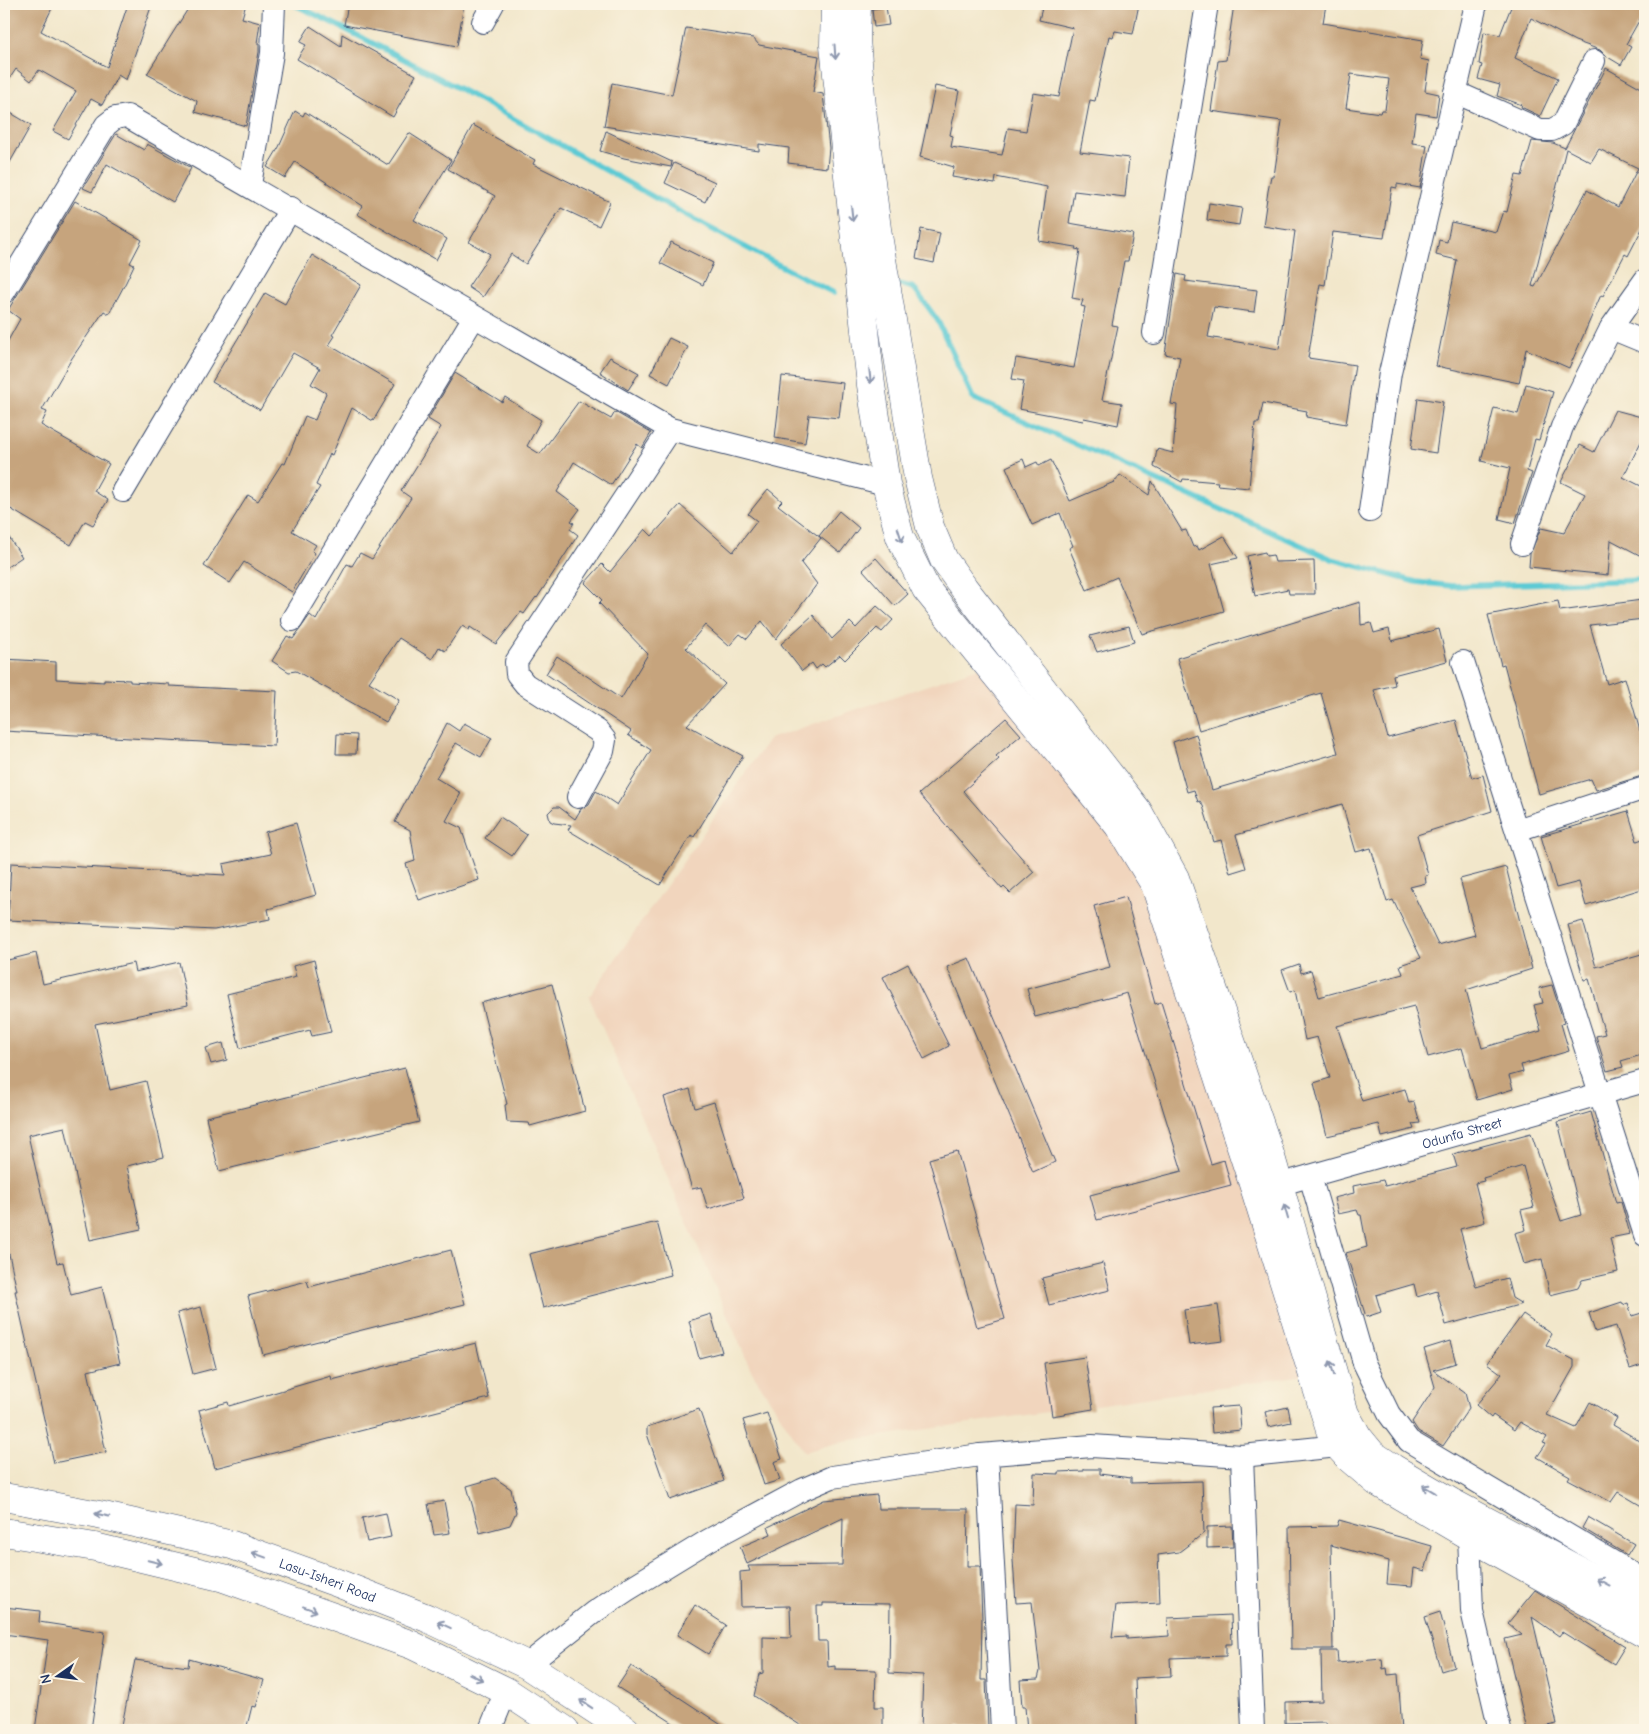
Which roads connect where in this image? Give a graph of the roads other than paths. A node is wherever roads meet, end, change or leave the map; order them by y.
1 (835, 4) edge
2 (857, 4) edge
3 (1207, 4) edge
4 (1476, 4) edge
5 (274, 6) edge
6 (1594, 61) dead end
7 (1456, 92) junction
8 (250, 186) junction
9 (291, 208) junction
10 (1645, 280) edge
11 (4, 292) edge
12 (474, 317) junction
13 (1611, 328) junction
14 (1154, 333) dead end
15 (1645, 342) edge
16 (670, 430) junction
17 (886, 484) junction
18 (124, 491) dead end
19 (1370, 511) dead end
20 (1522, 544) dead end
21 (292, 620) dead end
22 (1463, 662) dead end
23 (1645, 788) edge
24 (578, 797) dead end
25 (1517, 830) junction
26 (1645, 1081) edge
27 (1602, 1094) junction
28 (1310, 1176) junction
29 (1278, 1185) junction
30 (1645, 1234) edge
31 (1338, 1446) junction
32 (980, 1455) junction
33 (1242, 1456) junction
34 (1471, 1476) junction
35 (4, 1497) edge
36 (1451, 1502) junction
37 (4, 1532) edge
38 (1469, 1536) junction
39 (1641, 1585) edge
40 (1645, 1634) edge
41 (527, 1665) junction
42 (506, 1691) junction
43 (490, 1730) edge
44 (565, 1730) edge
45 (626, 1730) edge
46 (1002, 1730) edge
47 (1253, 1730) edge
48 (1500, 1730) edge

1 -> 17 main road
2 - 29 main road
3 - 14 street
4 - 7 street
5 - 8 street
6 - 7 street
7 - 19 street
8 - 9 street
8 - 11 street
9 - 12 street
9 - 18 street
10 - 13 street
12 - 16 street
12 - 21 street
13 - 15 street
13 - 20 street
16 - 17 street
16 - 24 street
17 -> 31 main road
22 - 25 street
23 - 25 street
25 - 27 street
26 - 27 street, Odunfa Street
27 - 28 street, Odunfa Street
27 - 30 street
28 - 29 street, Odunfa Street
28 - 34 street
36 -> 29 main road
31 - 33 street
31 - 38 main road
32 - 33 street
32 - 41 street
32 - 46 street
33 - 47 street
34 - 36 street
34 - 39 street
41 -> 35 main road, Lasu-Isheri Road
39 -> 36 main road
37 -> 42 main road
38 - 40 main road
38 - 48 street
45 -> 41 main road, Lasu-Isheri Road
42 - 43 street
42 - 44 main road

